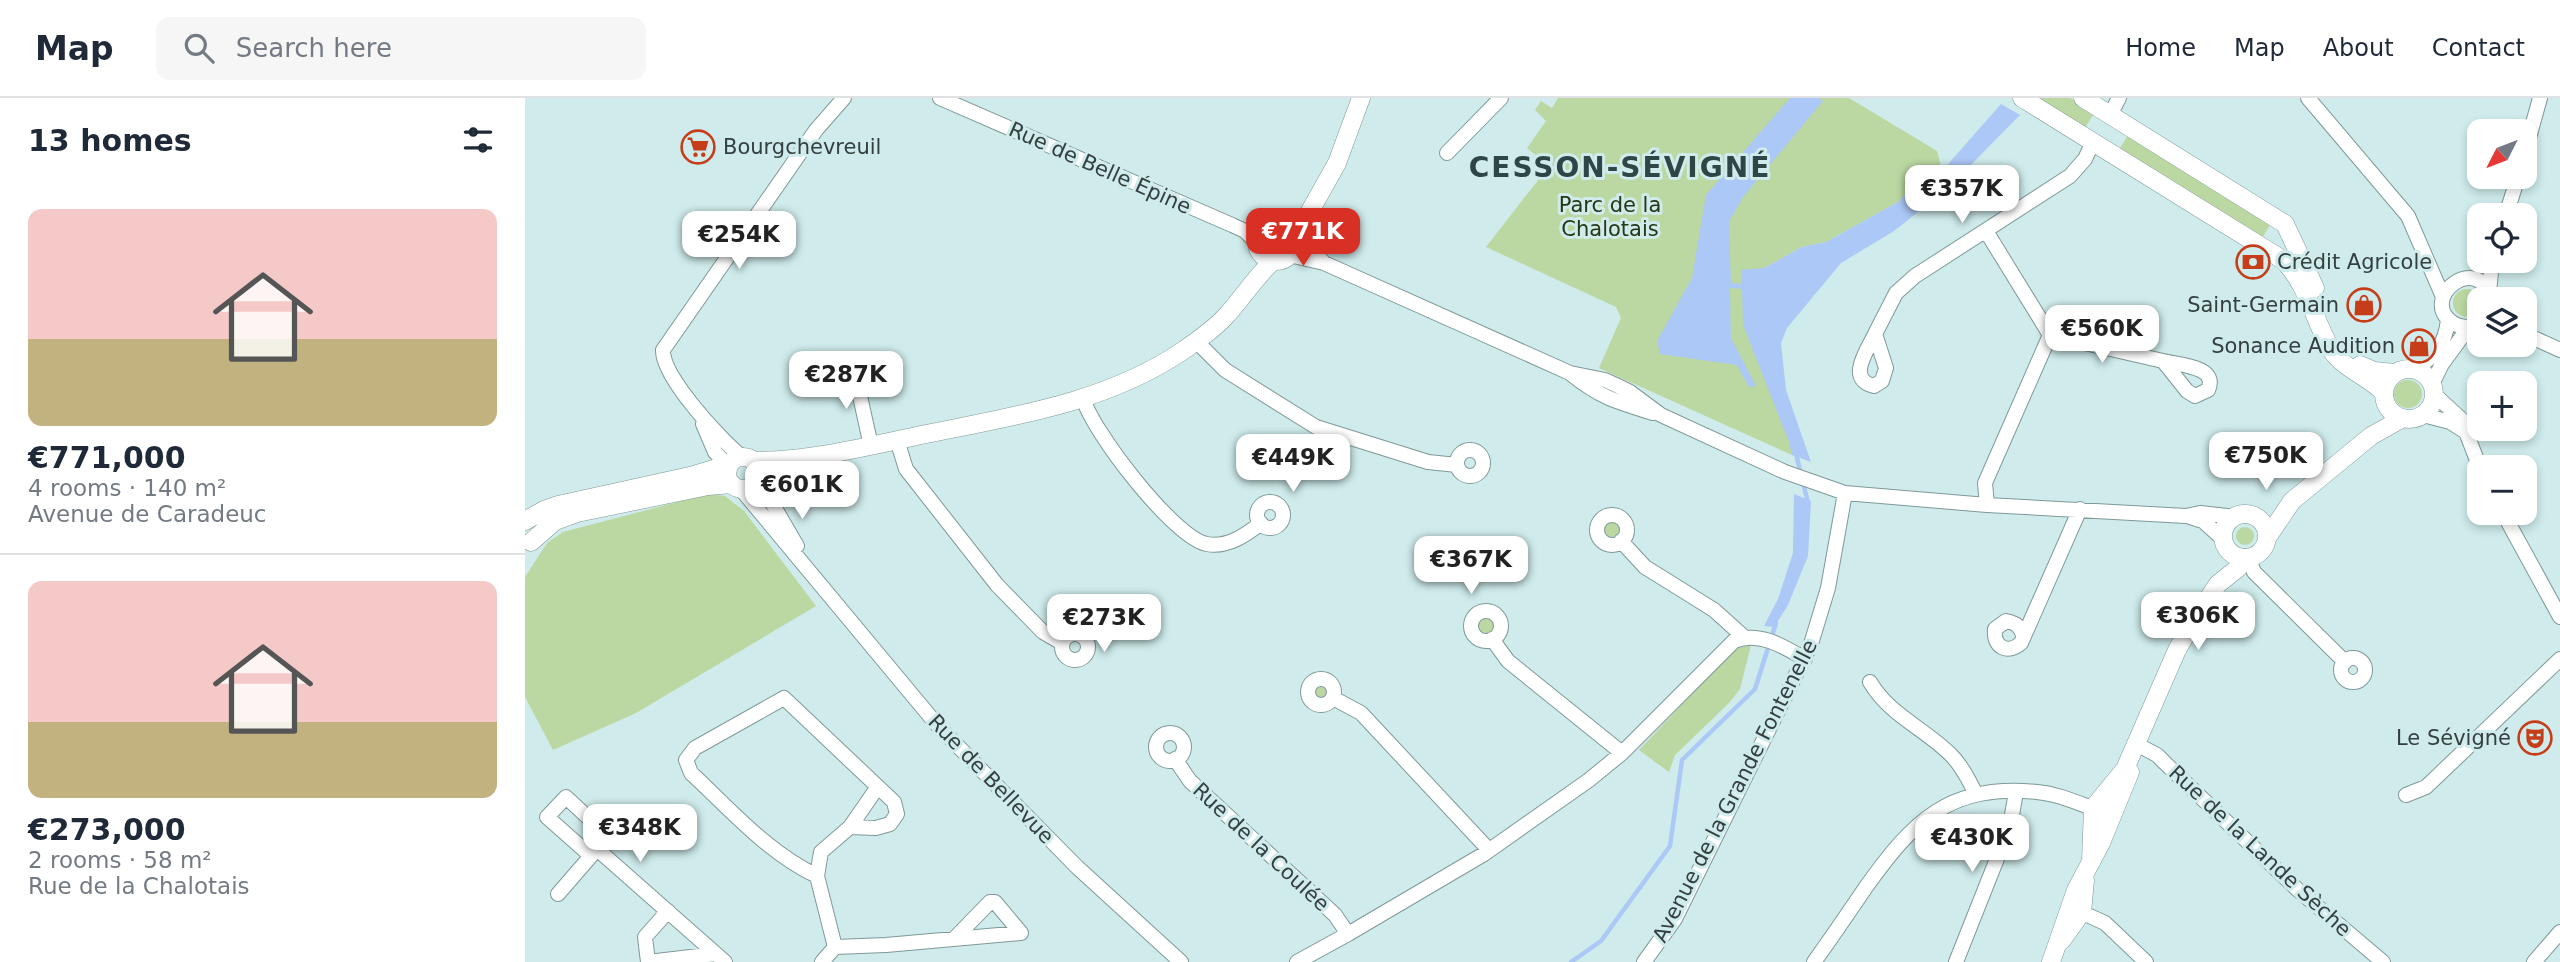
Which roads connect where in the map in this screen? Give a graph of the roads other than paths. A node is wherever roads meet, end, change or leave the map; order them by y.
1 (833, 98) edge
2 (844, 98) edge
3 (940, 98) edge
4 (1361, 98) edge
5 (1501, 98) edge
6 (2022, 98) edge
7 (2083, 98) edge
8 (2119, 98) edge
9 (2308, 98) edge
10 (2540, 98) edge
11 (2110, 115) junction
12 (2534, 119) edge
13 (816, 130) junction
14 (2093, 142) junction
15 (1447, 153) dead end
16 (1986, 231) junction
17 (1285, 244) junction
18 (1258, 246) junction
19 (2430, 262) junction
20 (2473, 273) edge
21 (2463, 279) junction
22 (2484, 287) edge
23 (1242, 296) junction
24 (2443, 297) junction
25 (2448, 319) junction
26 (2467, 325) edge
27 (1875, 334) dead end
28 (2050, 335) junction
29 (2467, 336) edge
30 (2537, 339) edge
31 (1196, 341) junction
32 (2560, 350) edge
33 (2162, 361) dead end
34 (854, 369) dead end
35 (2415, 369) junction
36 (2394, 373) junction
37 (2433, 389) junction
38 (1083, 398) junction
39 (2384, 398) junction
40 (2423, 415) junction
41 (2403, 418) junction
42 (2467, 433) joint
43 (2371, 436) junction
44 (897, 440) junction
45 (871, 446) junction
46 (1457, 465) dead end
47 (742, 473) junction
48 (1845, 493) junction
49 (2292, 501) junction
50 (1987, 505) junction
51 (2081, 509) junction
52 (2186, 516) junction
53 (2243, 516) junction
54 (525, 522) edge
55 (1261, 523) dead end
56 (2511, 525) edge
57 (2267, 538) junction
58 (1621, 541) dead end
59 (2225, 544) junction
60 (528, 546) edge
61 (2246, 558) junction
62 (2218, 584) junction
63 (2556, 601) edge
64 (2560, 617) edge
65 (2023, 635) dead end
66 (1744, 637) junction
67 (1492, 639) dead end
68 (1062, 643) dead end
69 (1805, 659) junction
70 (2560, 659) edge
71 (2345, 662) dead end
72 (1870, 682) dead end
73 (1333, 698) dead end
74 (2140, 747) junction
75 (1622, 754) junction
76 (1175, 760) dead end
77 (877, 788) junction
78 (2016, 792) junction
79 (1976, 794) junction
80 (2406, 795) dead end
81 (2093, 808) junction
82 (2113, 815) junction
83 (851, 827) junction
84 (1489, 850) junction
85 (2088, 869) junction
86 (817, 876) junction
87 (558, 894) dead end
88 (2076, 910) junction
89 (668, 911) junction
90 (2560, 932) edge
91 (1348, 934) junction
92 (954, 939) dead end
93 (835, 947) junction
94 (721, 958) edge
95 (1179, 961) edge
96 (2537, 961) edge
97 (822, 962) edge
98 (1297, 962) edge
99 (1644, 962) edge
100 (1814, 962) edge
101 (1956, 962) edge
102 (2051, 962) edge
103 (2146, 962) edge
104 (2383, 962) edge

1 - 13 street
2 - 13 street
3 - 18 street, Rue de Belle Épine
4 - 17 main road
5 - 15 street
6 - 14 main road
7 - 11 main road
8 - 11 street
9 - 19 street
10 - 12 street
11 - 14 main road
11 - 36 main road
13 - 47 street, Rue de Bellevue
14 - 16 street
14 - 39 main road
16 - 27 street
16 - 28 street
17 - 18 main road
17 - 18 main road
17 - 23 main road
17 - 48 street
18 - 23 main road
19 - 21 street
19 - 24 street
20 - 21 street
21 - 22 street
21 - 24 street
23 - 31 main road
24 - 25 street
25 - 26 street
25 - 35 street
28 - 33 street
28 - 50 street
29 - 37 street
30 - 32 street
31 - 38 main road
31 - 46 street
34 - 45 street
35 - 36 main road
35 - 37 main road
36 - 39 main road
37 - 40 main road
37 - 42 street
38 - 44 main road
38 - 55 street
39 - 41 main road
39 - 43 main road
40 - 41 main road
40 - 42 street
41 - 43 main road
43 - 49 main road
44 - 45 main road
44 - 68 street
45 - 47 main road
47 - 54 main road
47 - 60 main road
47 - 95 street, Rue de Bellevue
48 - 50 street
48 - 69 street, Avenue de la Grande Fontenelle
49 - 53 main road
49 - 57 main road
50 - 51 street
51 - 52 street
51 - 65 street
52 - 53 street
52 - 59 street
53 - 57 main road
53 - 59 main road
54 - 60 main road
56 - 63 street
57 - 61 main road
58 - 66 street
59 - 61 main road
59 - 62 main road
61 - 62 main road
61 - 71 street
62 - 74 main road
63 - 64 street
66 - 69 street
66 - 75 street, Rue de la Coulée
67 - 75 street
69 - 99 street, Avenue de la Grande Fontenelle
70 - 80 street
72 - 79 street
73 - 84 street
74 - 81 main road
74 - 82 main road
74 - 104 street, Rue de la Lande Sèche
75 - 84 street, Rue de la Coulée
76 - 91 street, Rue de la Coulée
77 - 83 street
77 - 83 street
77 - 86 street
78 - 79 street
78 - 81 street
78 - 101 street
79 - 100 street
81 - 82 street
81 - 85 main road
82 - 85 main road
83 - 86 street
84 - 91 street, Rue de la Coulée
85 - 88 main road
86 - 93 street
87 - 89 street
88 - 102 main road
88 - 103 street
89 - 94 street
89 - 94 street
90 - 96 street
91 - 98 street, Rue de la Coulée
92 - 93 street
93 - 97 street

